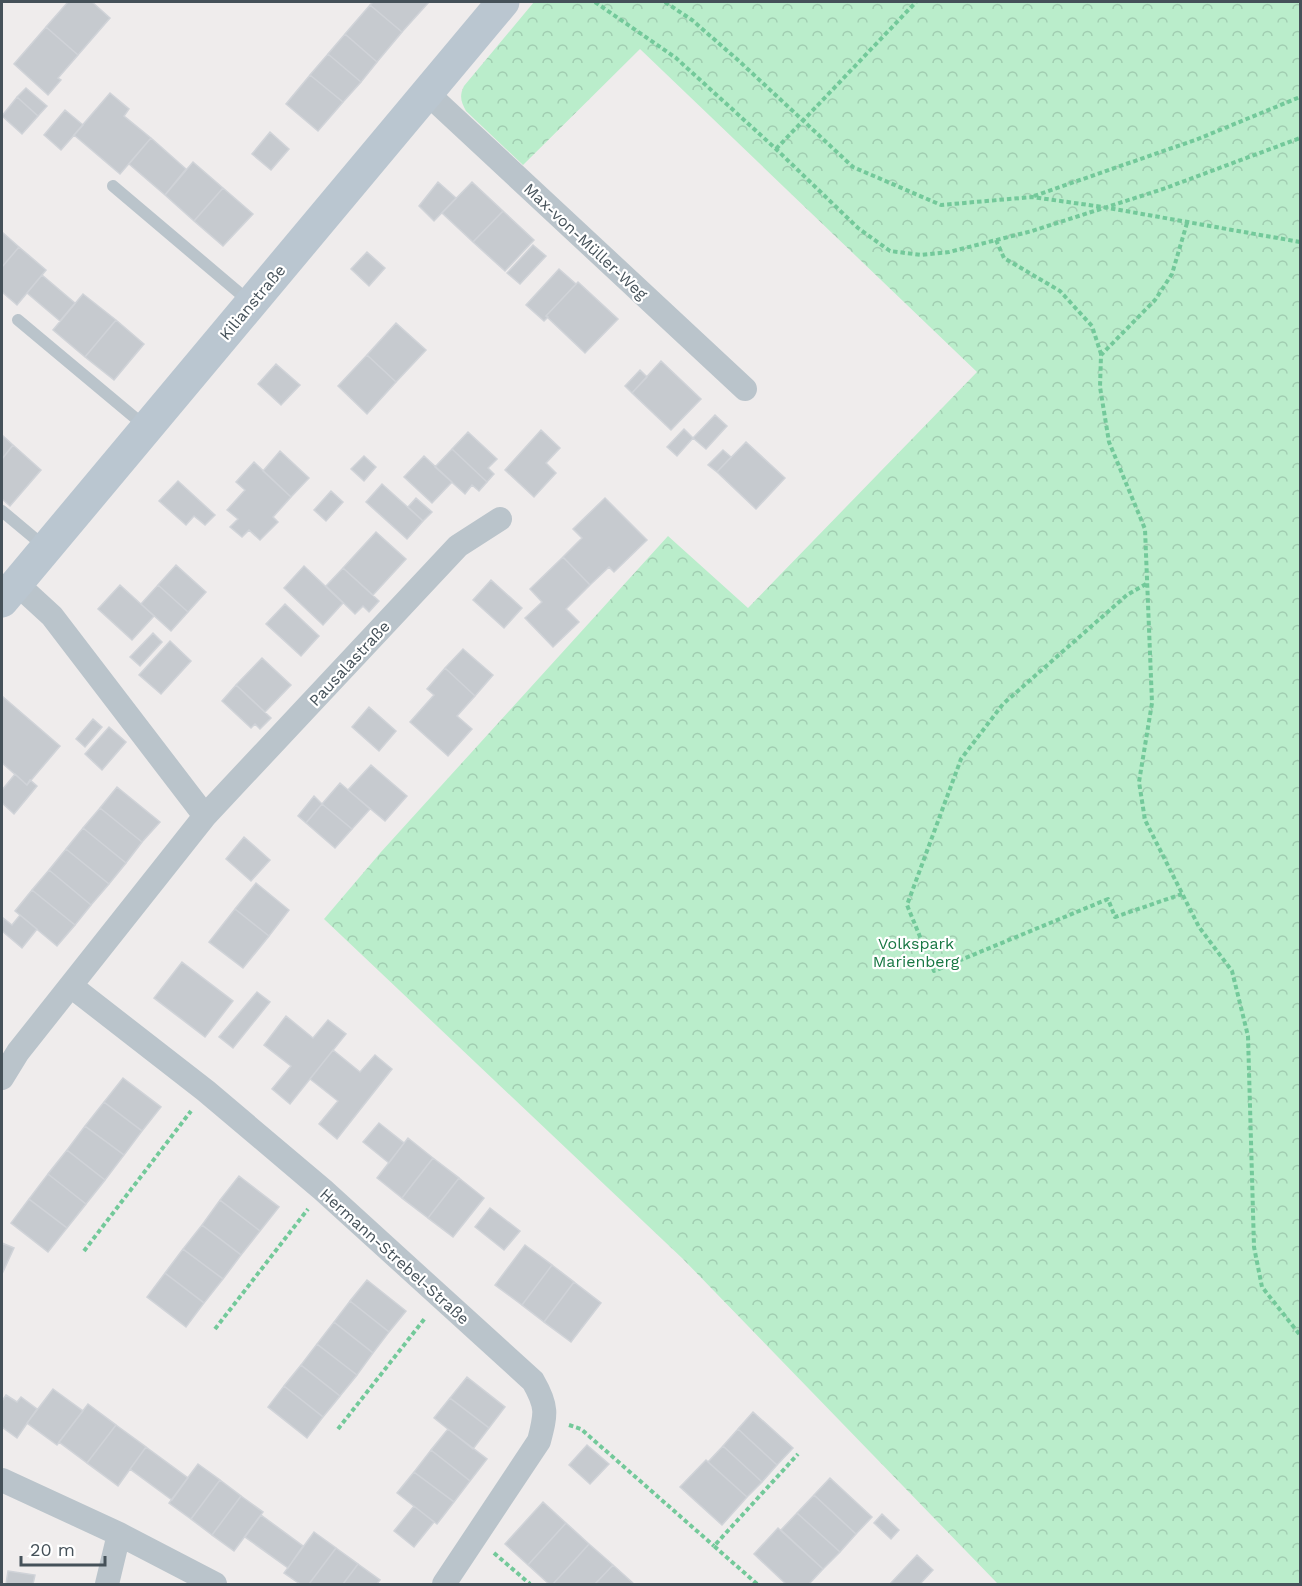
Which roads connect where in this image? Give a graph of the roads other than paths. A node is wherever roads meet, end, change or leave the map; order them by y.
1 (503, 2) edge
2 (426, 92) junction
3 (113, 186) dead end
4 (251, 303) junction
5 (18, 320) dead end
6 (745, 389) dead end
7 (146, 428) junction
8 (2, 511) edge
9 (500, 519) dead end
10 (46, 548) junction
11 (9, 592) edge
12 (205, 816) junction
13 (71, 986) junction
14 (2, 1078) edge
15 (2, 1479) edge
16 (119, 1534) junction
17 (107, 1584) edge
18 (215, 1584) edge
19 (444, 1584) edge

1 - 2 main road, Kilianstraße
2 - 4 main road, Kilianstraße
2 - 6 street, Max-von-Müller-Weg
3 - 4 lane
4 - 7 main road, Kilianstraße
5 - 7 lane
7 - 10 main road, Kilianstraße
8 - 10 lane
9 - 12 street, Pausalastraße
10 - 11 main road, Kilianstraße
11 - 12 street
12 - 13 street, Pausalastraße
13 - 14 street, Pausalastraße
13 - 19 street, Hermann-Strebel-Straße
15 - 16 street
16 - 17 street
16 - 18 street

